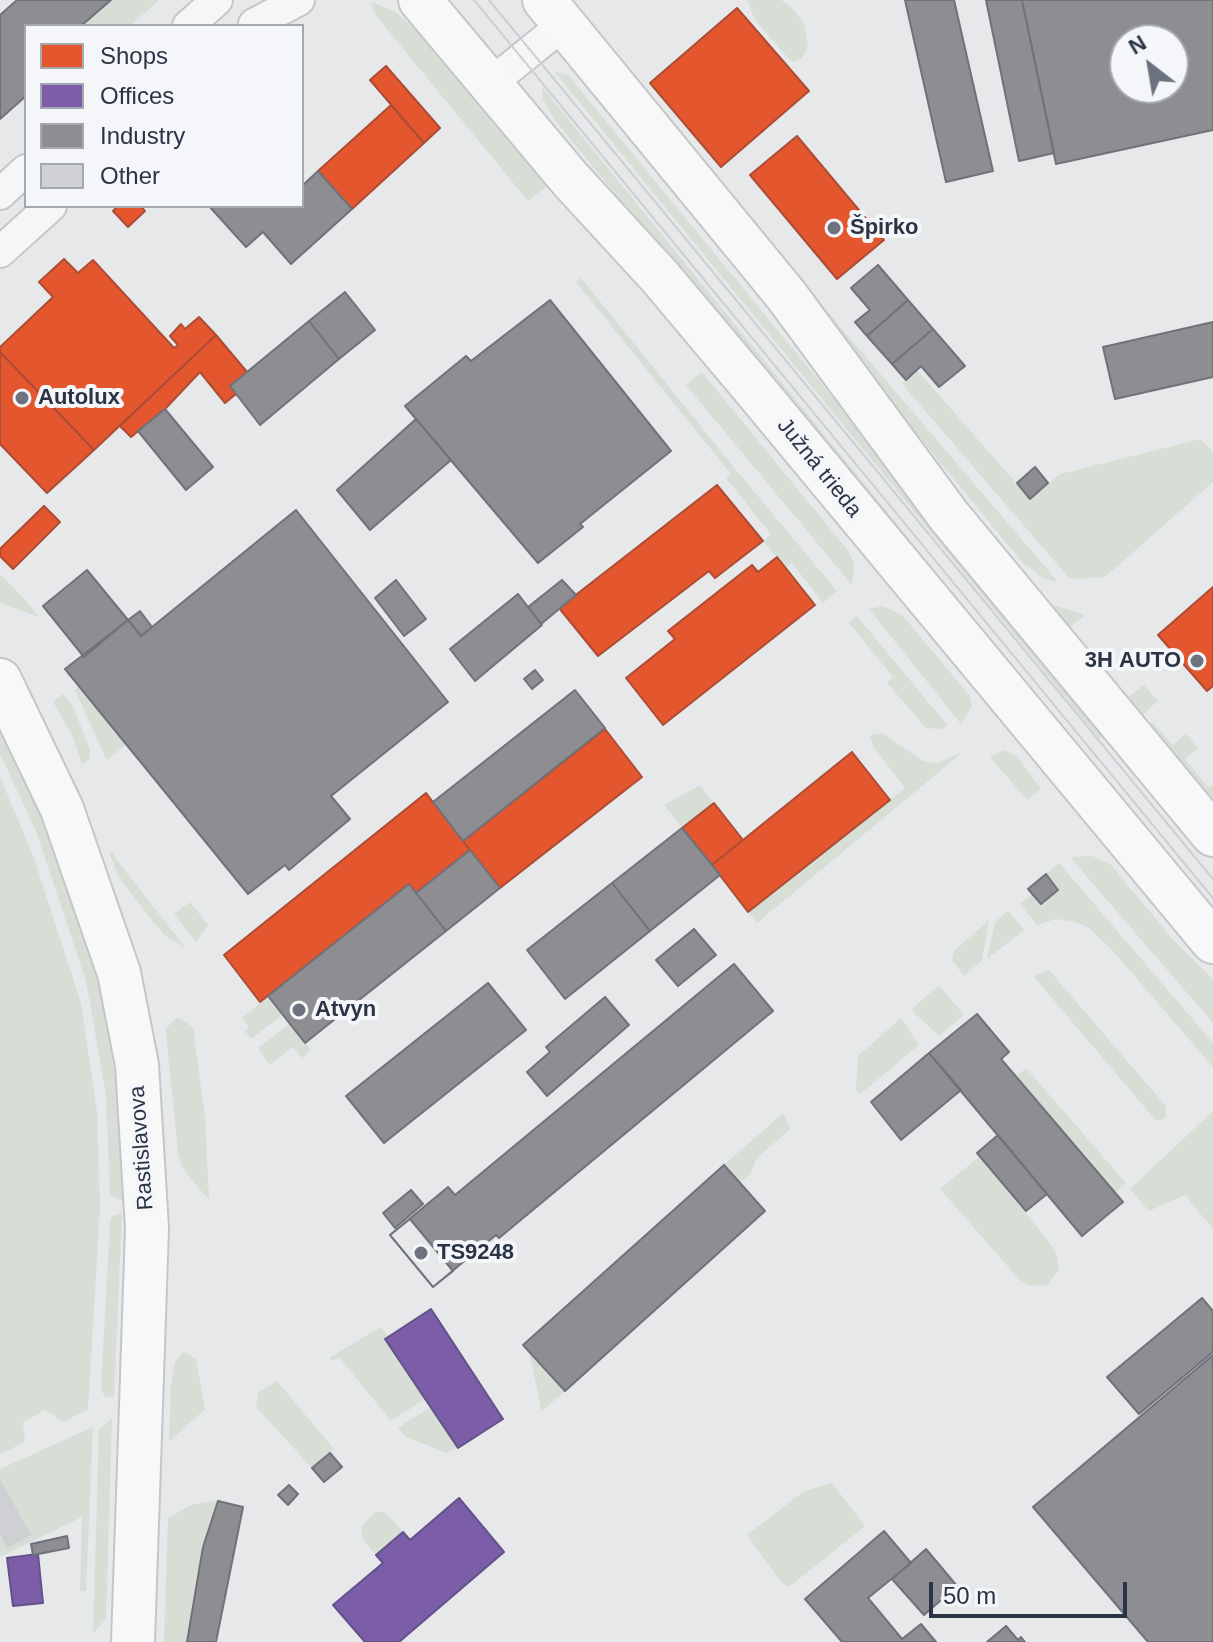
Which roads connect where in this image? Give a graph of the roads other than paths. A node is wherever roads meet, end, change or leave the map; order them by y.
1 (217, 0) edge
2 (281, 0) edge
3 (299, 0) edge
4 (396, 0) edge
5 (554, 12) edge
6 (197, 15) edge
7 (432, 15) edge
8 (254, 24) edge
9 (255, 24) edge
10 (490, 84) junction
11 (24, 172) edge
12 (0, 194) edge
13 (49, 208) edge
14 (0, 252) edge
15 (0, 680) edge
16 (1213, 835) edge
17 (1213, 942) edge
18 (133, 1642) edge

1 - 6 street
2 - 8 street
3 - 9 street
4 - 7 street
5 - 10 street
5 - 16 street
7 - 10 street, Južná trieda
10 - 17 street, Južná trieda
11 - 12 street
13 - 14 street
15 - 18 street, Rastislavova

